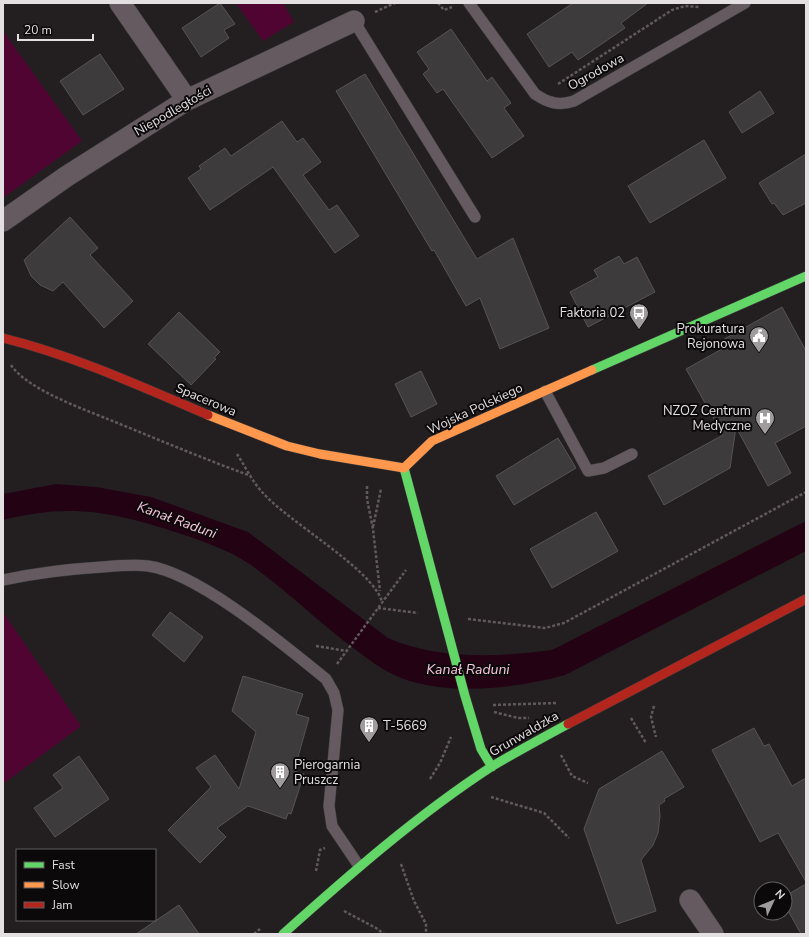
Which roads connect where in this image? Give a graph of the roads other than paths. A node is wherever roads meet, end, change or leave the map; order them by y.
1 (120, 3) edge
2 (469, 3) edge
3 (745, 3) edge
4 (354, 21) joint
5 (187, 100) junction
6 (475, 217) dead end
7 (3, 221) edge
8 (806, 276) edge
9 (3, 338) edge
10 (545, 391) junction
11 (632, 454) dead end
12 (404, 468) junction
13 (3, 580) edge
14 (806, 599) edge
15 (492, 768) junction
16 (359, 866) junction
17 (690, 900) dead end
18 (283, 934) edge
19 (713, 934) edge

1 - 5 street
2 - 3 lane, Ogrodowa
4 - 5 street, Niepodległości
4 - 6 lane
5 - 7 street, Niepodległości
8 - 10 street, Wojska Polskiego
9 - 12 street, Spacerowa
10 - 11 lane
10 - 12 street, Wojska Polskiego
12 - 15 street
13 - 16 lane
14 - 15 street, Grunwaldzka
15 - 16 street, Grunwaldzka
16 - 18 street, Grunwaldzka
17 - 19 street

